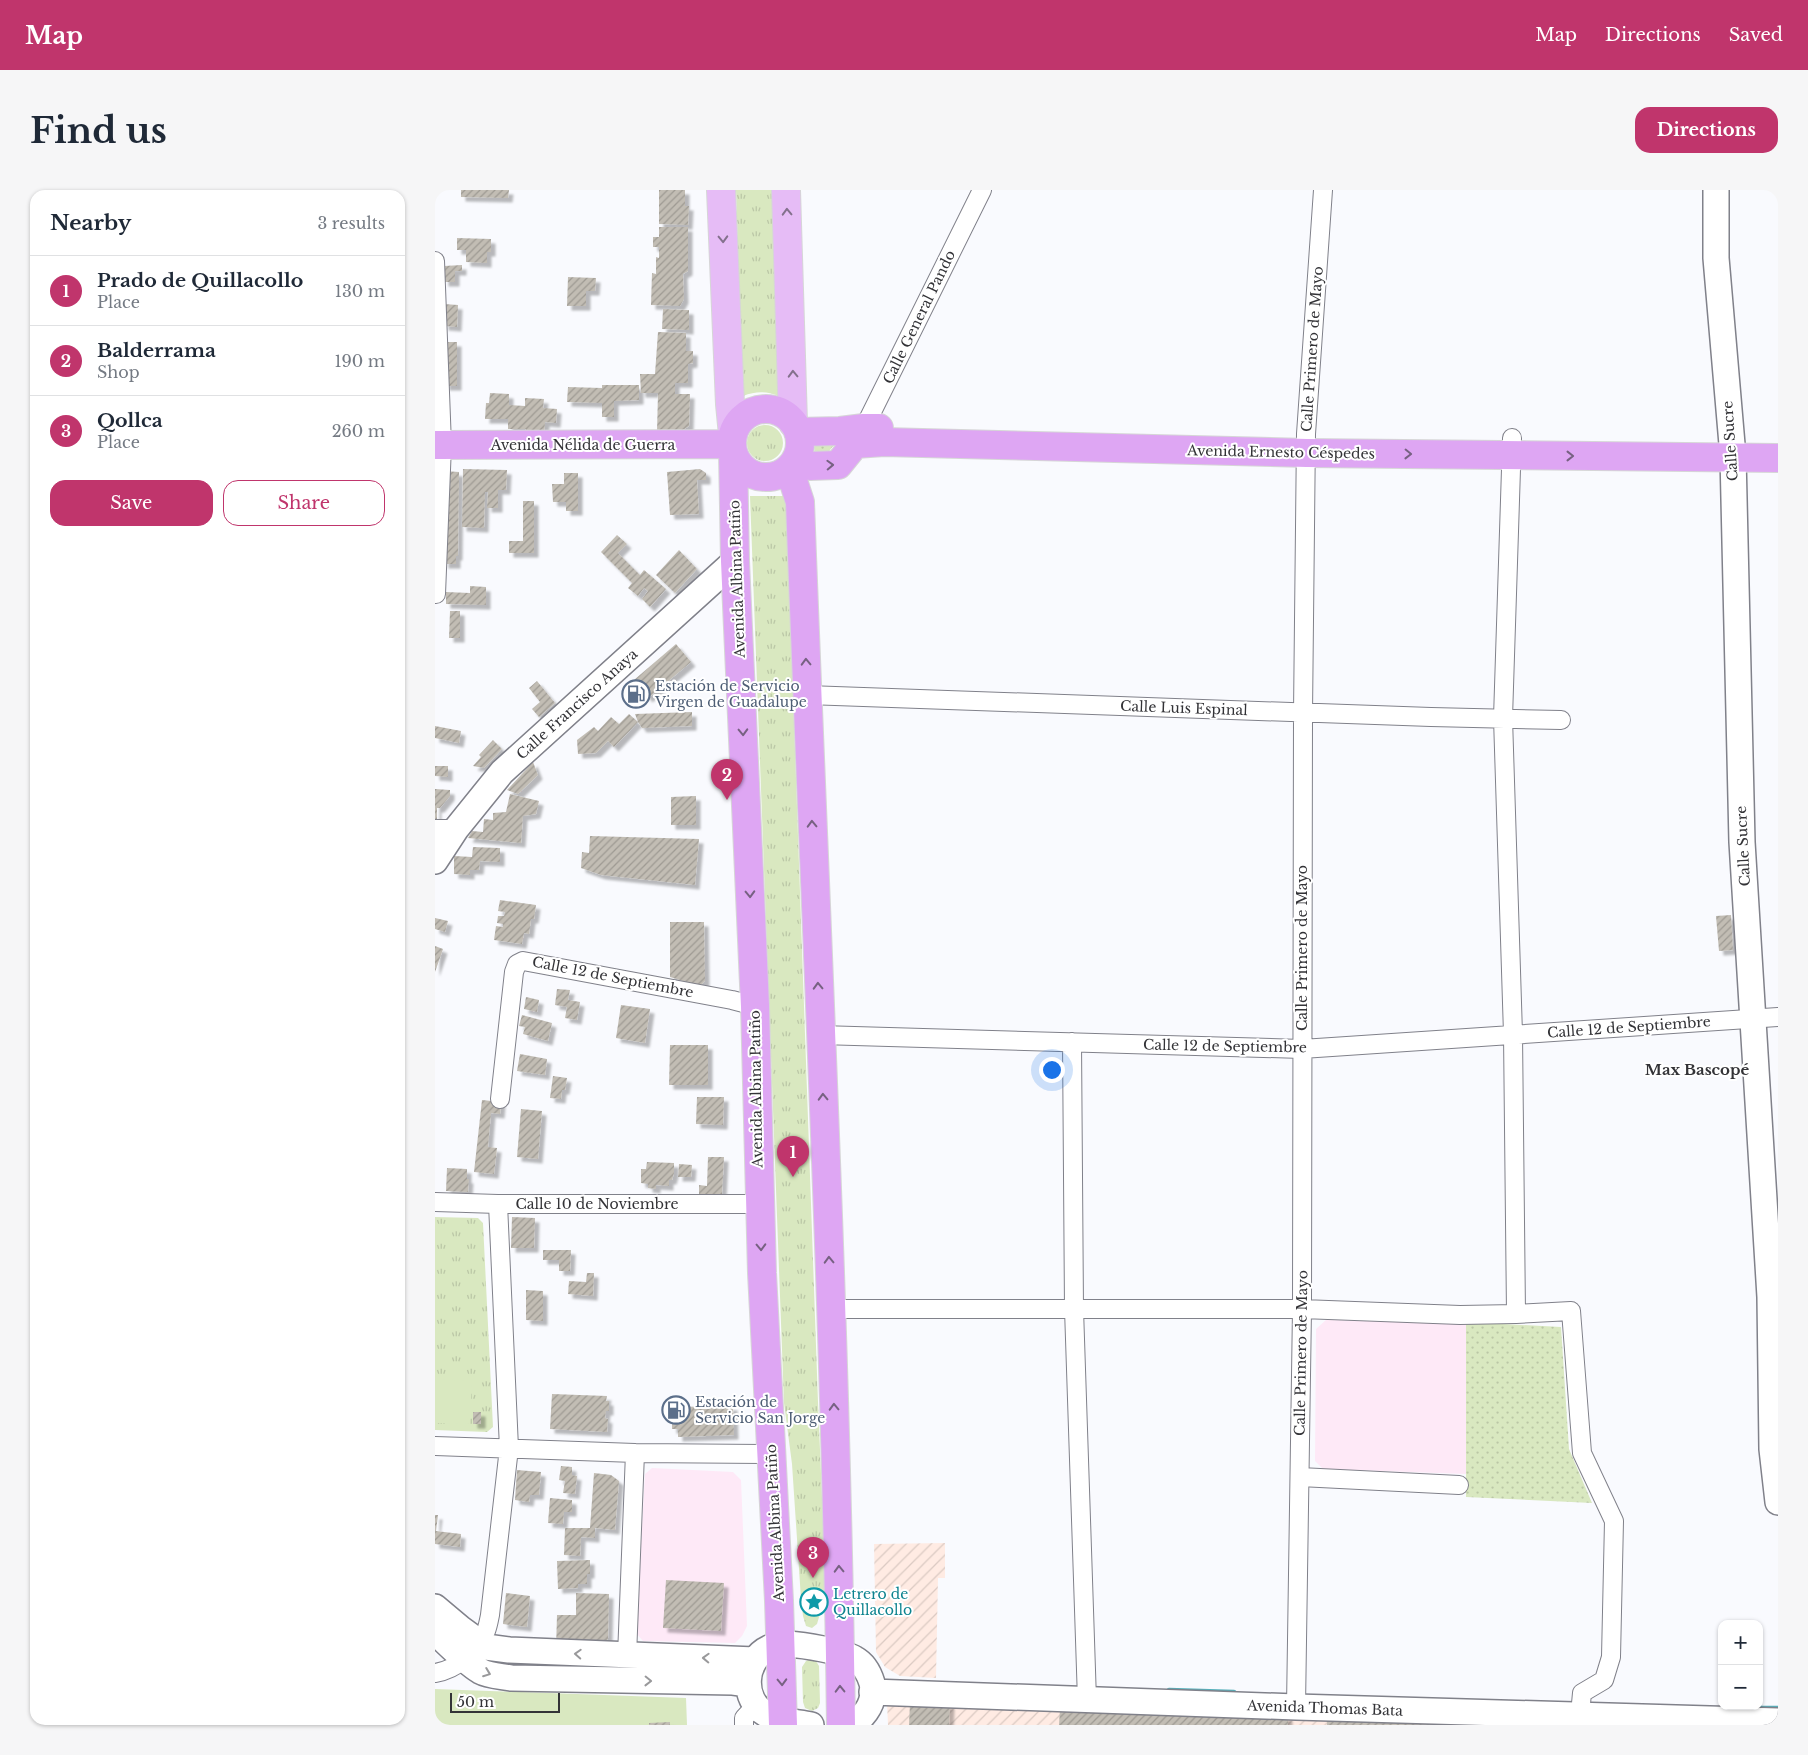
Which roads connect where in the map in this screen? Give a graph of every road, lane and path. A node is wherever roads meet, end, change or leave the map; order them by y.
1 (721, 190) edge
2 (786, 190) edge
3 (982, 190) edge
4 (1323, 190) edge
5 (1716, 190) edge
6 (435, 261) edge
7 (795, 427) junction
8 (860, 436) junction
9 (1778, 441) edge
10 (1306, 443) junction
11 (732, 444) junction
12 (438, 445) edge
13 (1511, 447) junction
14 (1732, 448) junction
15 (1778, 458) edge
16 (792, 464) junction
17 (437, 544) edge
18 (735, 561) junction
19 (435, 594) edge
20 (807, 695) junction
21 (1303, 713) junction
22 (1503, 718) junction
23 (1561, 720) dead end
24 (445, 829) edge
25 (435, 861) edge
26 (755, 1006) junction
27 (1778, 1017) edge
28 (1753, 1018) junction
29 (1513, 1034) junction
30 (820, 1035) junction
31 (1072, 1042) junction
32 (1302, 1049) junction
33 (500, 1099) dead end
34 (435, 1202) edge
35 (498, 1204) junction
36 (759, 1204) junction
37 (831, 1309) junction
38 (1075, 1309) junction
39 (1302, 1309) junction
40 (1516, 1314) junction
41 (435, 1446) edge
42 (509, 1448) junction
43 (635, 1453) junction
44 (771, 1454) junction
45 (1299, 1478) junction
46 (1459, 1485) dead end
47 (1778, 1502) edge
48 (435, 1607) edge
49 (435, 1632) edge
50 (781, 1644) junction
51 (472, 1650) junction
52 (840, 1653) junction
53 (627, 1656) junction
54 (755, 1660) junction
55 (435, 1673) edge
56 (1087, 1700) junction
57 (749, 1705) edge
58 (1296, 1707) junction
59 (1580, 1714) junction
60 (859, 1716) edge
61 (1778, 1721) edge
62 (783, 1722) edge
63 (811, 1725) edge

1 -> 11 main road, Avenida Albina Patiño
7 -> 2 main road
3 - 8 street, Calle General Pando
4 - 10 street, Calle Primero de Mayo
5 - 14 main road, Calle Sucre
6 - 12 street
7 - 8 highway, Avenida Ernesto Céspedes
7 - 11 highway
7 - 16 highway
8 - 10 highway, Avenida Ernesto Céspedes
16 -> 8 highway
9 - 14 highway, Avenida Ernesto Céspedes
10 - 13 highway, Avenida Ernesto Céspedes
10 - 21 street, Calle Primero de Mayo
11 - 12 highway, Avenida Nélida de Guerra
11 - 16 highway
11 - 18 highway, Avenida Albina Patiño
12 - 17 street
13 - 14 highway, Avenida Ernesto Céspedes
13 - 22 street
14 - 15 highway, Avenida Ernesto Céspedes
14 - 28 main road, Calle Sucre
20 -> 16 highway
17 - 19 street
18 - 24 main road, Calle Francisco Anaya
18 -> 26 highway, Avenida Albina Patiño
20 - 21 street, Calle Luis Espinal
30 -> 20 highway
21 - 22 street, Calle Luis Espinal
21 - 32 street, Calle Primero de Mayo
22 - 23 street, Calle Luis Espinal
22 - 29 street
24 - 25 main road, Calle Francisco Anaya
26 - 33 street, Calle 12 de Septiembre
26 - 36 highway, Avenida Albina Patiño
27 - 28 street, Calle 12 de Septiembre
28 - 29 street, Calle 12 de Septiembre
28 - 47 main road, Calle Sucre
29 - 32 street, Calle 12 de Septiembre
29 - 40 street
30 - 31 street, Calle 12 de Septiembre
37 -> 30 highway
31 - 32 street, Calle 12 de Septiembre
31 - 38 street
32 - 39 street, Calle Primero de Mayo
34 - 35 street, Calle 10 de Noviembre
35 - 36 street, Calle 10 de Noviembre
35 - 42 street
36 -> 44 highway, Avenida Albina Patiño
37 - 38 street
52 -> 37 highway
38 - 39 street
38 - 56 street
39 - 40 street
39 - 45 street, Calle Primero de Mayo
40 - 59 street
41 - 42 street
42 - 43 street
42 - 51 street
43 - 44 street
43 - 53 street
44 - 50 highway, Avenida Albina Patiño
45 - 46 street
45 - 58 street, Calle Primero de Mayo
48 - 51 main road
49 - 51 main road
50 - 52 main road
50 - 54 main road
50 -> 62 highway, Avenida Albina Patiño
53 -> 51 main road
51 - 55 street
51 -> 57 main road
60 -> 52 highway
52 - 60 main road
54 -> 53 main road
54 - 57 main road
56 - 58 main road, Avenida Thomas Bata
56 - 60 main road, Avenida Thomas Bata
57 - 62 main road
58 - 59 main road, Avenida Thomas Bata
59 - 61 main road, Avenida Thomas Bata
62 - 63 main road

